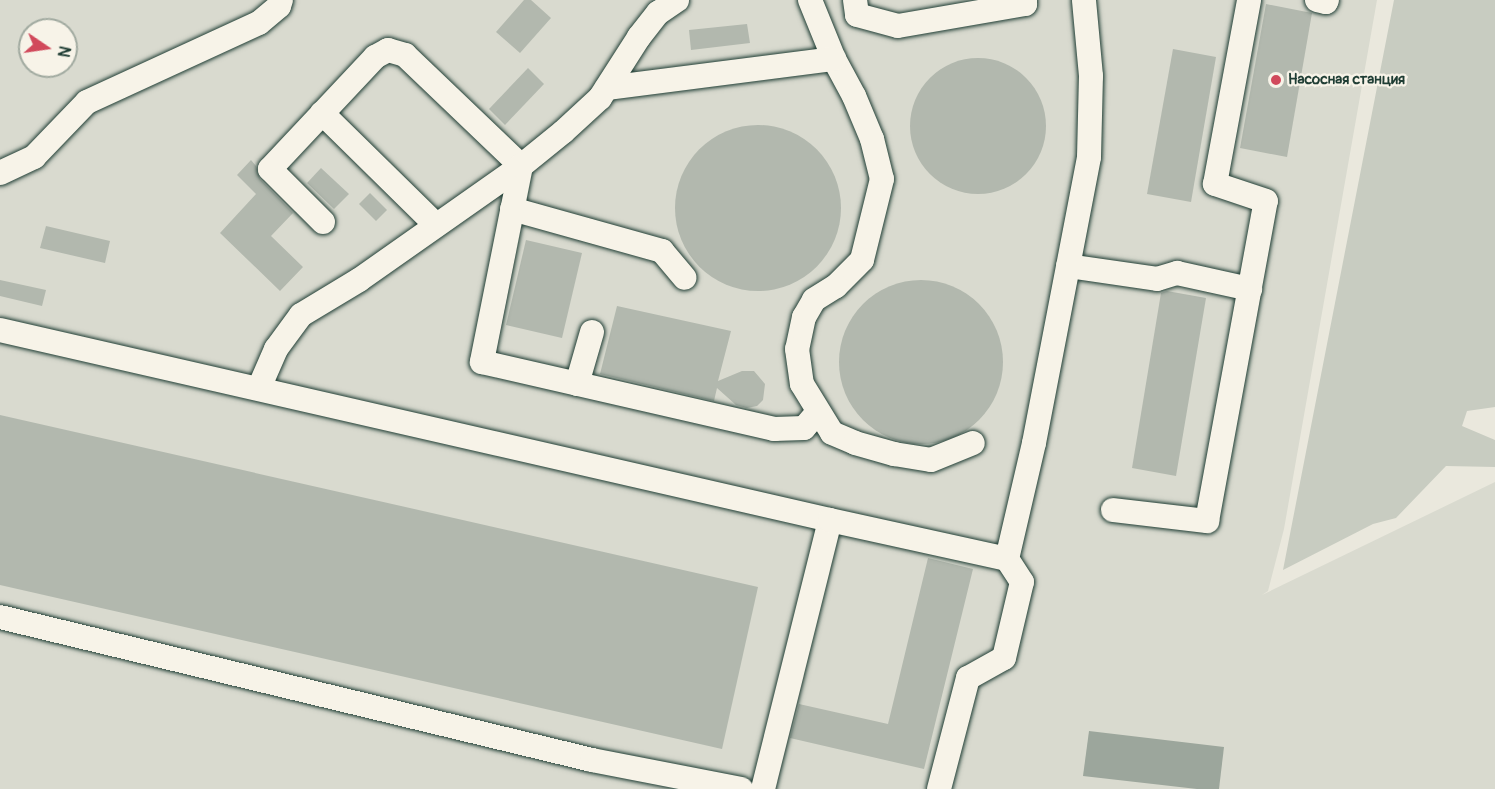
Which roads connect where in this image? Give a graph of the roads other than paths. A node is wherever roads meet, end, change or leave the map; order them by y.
1 (281, 0) edge
2 (677, 0) edge
3 (810, 0) edge
4 (855, 0) edge
5 (1025, 0) edge
6 (1084, 0) edge
7 (1249, 0) edge
8 (1317, 0) edge
9 (1328, 0) edge
10 (834, 59) junction
11 (607, 88) junction
12 (322, 113) junction
13 (521, 166) junction
14 (0, 173) edge
15 (512, 209) junction
16 (323, 222) dead end
17 (436, 225) junction
18 (1068, 266) junction
19 (685, 278) dead end
20 (1250, 289) junction
21 (0, 330) edge
22 (592, 332) dead end
23 (577, 384) junction
24 (259, 388) junction
25 (817, 413) junction
26 (973, 442) dead end
27 (1113, 510) dead end
28 (830, 520) junction
29 (1007, 559) junction
30 (0, 617) edge
31 (741, 789) edge
32 (763, 789) edge
33 (939, 789) edge

1 - 14 lane
2 - 11 lane
3 - 10 lane
4 - 5 lane
6 - 18 lane
7 - 20 lane
8 - 9 lane
10 - 11 lane
10 - 25 lane
11 - 13 lane
12 - 13 lane
12 - 16 lane
12 - 17 lane
13 - 15 lane
13 - 17 lane
15 - 19 lane
15 - 23 lane
17 - 24 lane
18 - 20 lane
18 - 29 lane
20 - 27 lane
21 - 24 lane
22 - 23 lane
23 - 25 lane
24 - 28 lane
25 - 26 lane
28 - 29 lane
28 - 32 lane
29 - 33 lane
30 - 31 lane

